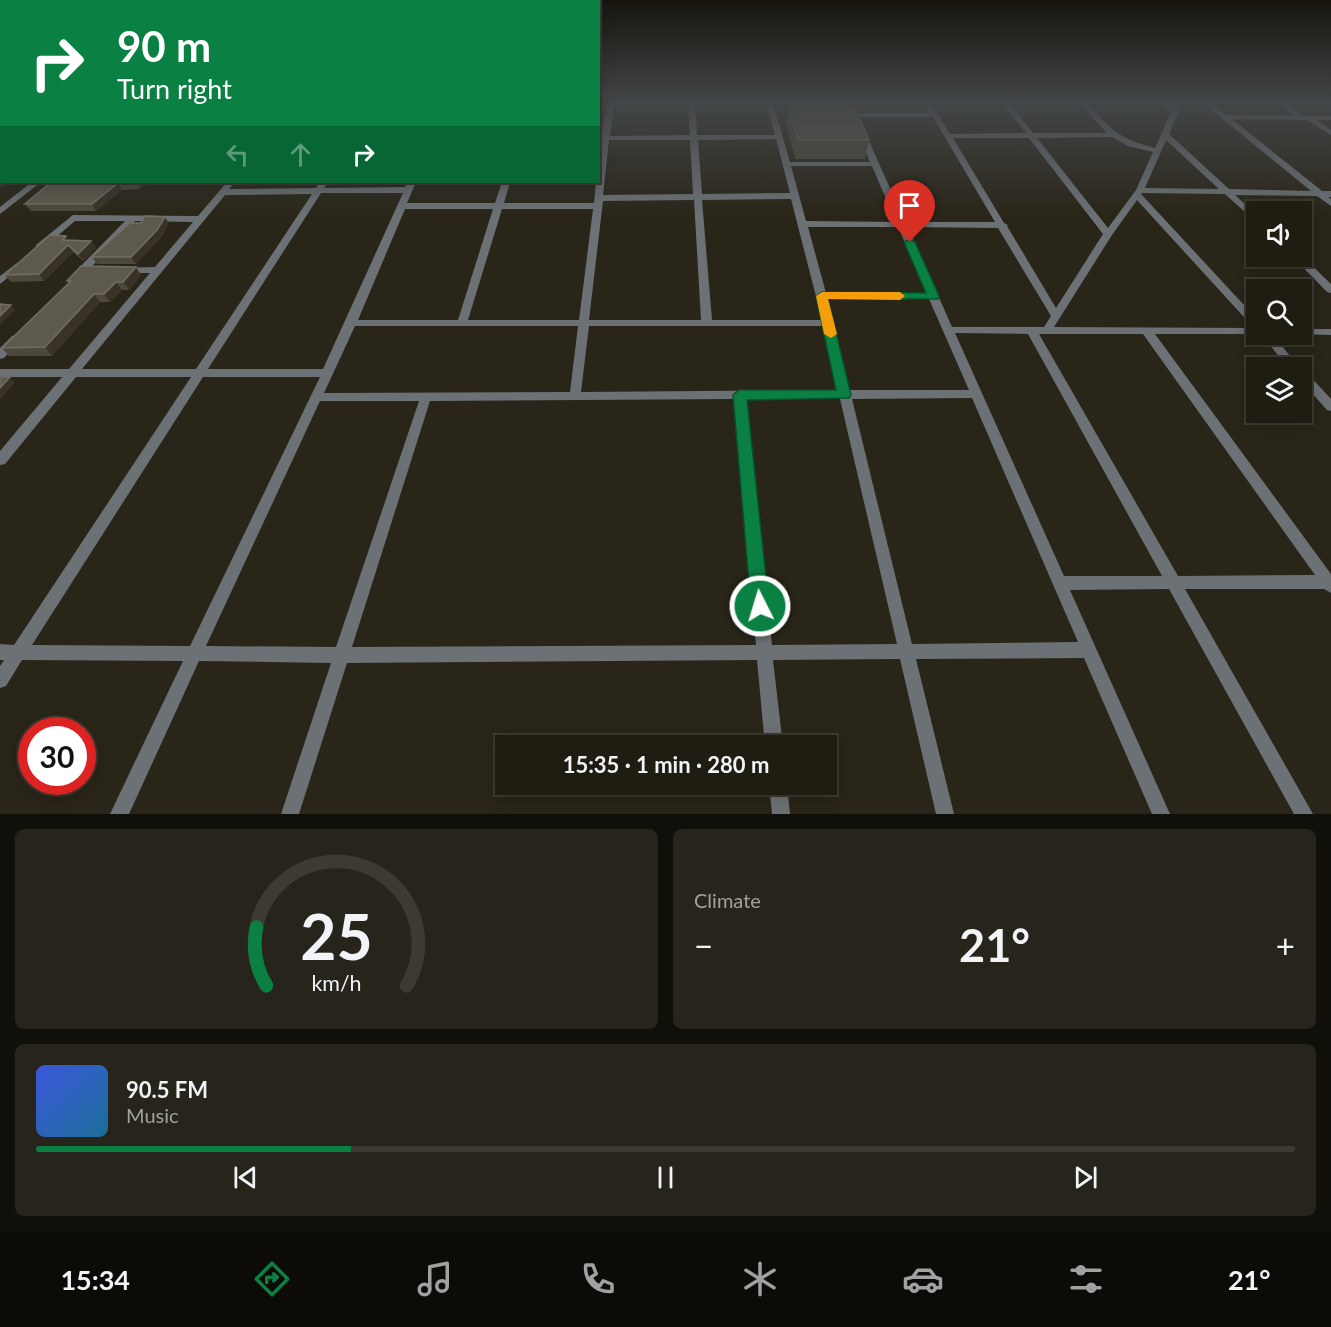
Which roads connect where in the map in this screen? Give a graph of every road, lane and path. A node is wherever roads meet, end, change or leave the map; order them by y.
1 (606, 141) edge
2 (694, 141) edge
3 (779, 141) edge
4 (865, 141) edge
5 (951, 141) edge
6 (1036, 141) edge
7 (1125, 141) edge
8 (1162, 141) edge
9 (1172, 141) edge
10 (1255, 141) edge
11 (1158, 151) junction
12 (785, 164) junction
13 (875, 164) junction
14 (36, 183) edge
15 (230, 183) edge
16 (506, 183) edge
17 (410, 186) edge
18 (321, 187) edge
19 (223, 192) junction
20 (1139, 192) junction
21 (1227, 192) junction
22 (1319, 193) junction
23 (1331, 194) edge
24 (794, 196) junction
25 (697, 197) junction
26 (599, 202) junction
27 (1331, 203) edge
28 (401, 206) junction
29 (498, 206) junction
30 (1246, 210) edge
31 (0, 211) edge
32 (133, 218) junction
33 (200, 219) junction
34 (801, 224) junction
35 (902, 224) junction
36 (1003, 225) junction
37 (1108, 234) junction
38 (34, 251) edge
39 (25, 259) edge
40 (1307, 267) edge
41 (115, 270) edge
42 (158, 270) junction
43 (0, 281) edge
44 (67, 286) edge
45 (1331, 290) edge
46 (822, 296) junction
47 (934, 296) junction
48 (1246, 313) edge
49 (1055, 315) junction
50 (351, 323) junction
51 (462, 323) junction
52 (828, 323) junction
53 (584, 324) junction
54 (707, 324) junction
55 (25, 329) edge
56 (948, 330) junction
57 (1031, 330) junction
58 (1047, 330) junction
59 (1146, 330) junction
60 (1246, 331) edge
61 (1312, 332) edge
62 (1331, 332) edge
63 (1276, 345) edge
64 (0, 355) edge
65 (1286, 357) edge
66 (0, 373) edge
67 (73, 373) junction
68 (200, 373) junction
69 (326, 373) junction
70 (1312, 386) edge
71 (977, 394) junction
72 (739, 395) junction
73 (844, 395) junction
74 (315, 396) junction
75 (426, 396) junction
76 (575, 396) junction
77 (1331, 407) edge
78 (0, 460) edge
79 (1060, 583) junction
80 (1174, 583) junction
81 (1330, 583) edge
82 (1089, 650) junction
83 (0, 652) edge
84 (18, 652) junction
85 (765, 652) junction
86 (905, 652) junction
87 (195, 654) junction
88 (341, 655) junction
89 (0, 680) edge
90 (773, 735) edge
91 (779, 795) edge
92 (119, 814) edge
93 (290, 814) edge
94 (781, 814) edge
95 (945, 814) edge
96 (1161, 814) edge
97 (1304, 814) edge

1 - 26 street
2 - 25 street
3 - 12 street
4 - 13 street
5 - 36 street
6 - 37 street
7 - 11 street
8 - 11 street
9 - 21 street
10 - 22 street
11 - 20 street
12 - 13 street
12 - 24 street
13 - 35 street
14 - 31 street
15 - 19 street
16 - 29 street
17 - 18 street
17 - 28 street
18 - 19 street
18 - 68 street
19 - 33 street
20 - 21 street
20 - 37 street
20 - 48 street
21 - 22 street
21 - 30 street
22 - 23 street
22 - 27 street
24 - 25 street
24 - 34 street
25 - 26 street
25 - 54 street
26 - 29 street
26 - 53 street
28 - 29 street
28 - 50 street
29 - 51 street
32 - 33 street
32 - 38 street
32 - 44 street
33 - 42 street
34 - 35 street
34 - 46 street
35 - 36 street
35 - 47 street
36 - 49 street
37 - 49 street
39 - 43 street
40 - 45 street
41 - 42 street
42 - 67 street
46 - 47 street
46 - 52 street
47 - 56 street
49 - 58 street
50 - 51 street
50 - 69 street
51 - 53 street
52 - 54 street
52 - 73 street
53 - 54 street
53 - 76 street
55 - 64 street
56 - 57 street
56 - 71 street
57 - 58 street
57 - 80 street
58 - 59 street
59 - 60 street
59 - 81 street
61 - 62 street
63 - 65 street
66 - 67 street
67 - 68 street
67 - 78 street
68 - 69 street
68 - 84 street
69 - 74 street
70 - 77 street
71 - 73 street
71 - 79 street
72 - 73 street
72 - 76 street
72 - 85 street
73 - 86 street
74 - 75 street
74 - 87 street
75 - 76 street
75 - 88 street
79 - 80 street
79 - 82 street
80 - 81 street
80 - 97 street
82 - 86 street
82 - 96 street
83 - 84 street
84 - 87 street
84 - 89 street
85 - 86 street
85 - 88 street
85 - 90 street
86 - 95 street
87 - 88 street
87 - 92 street
88 - 93 street
91 - 94 street

